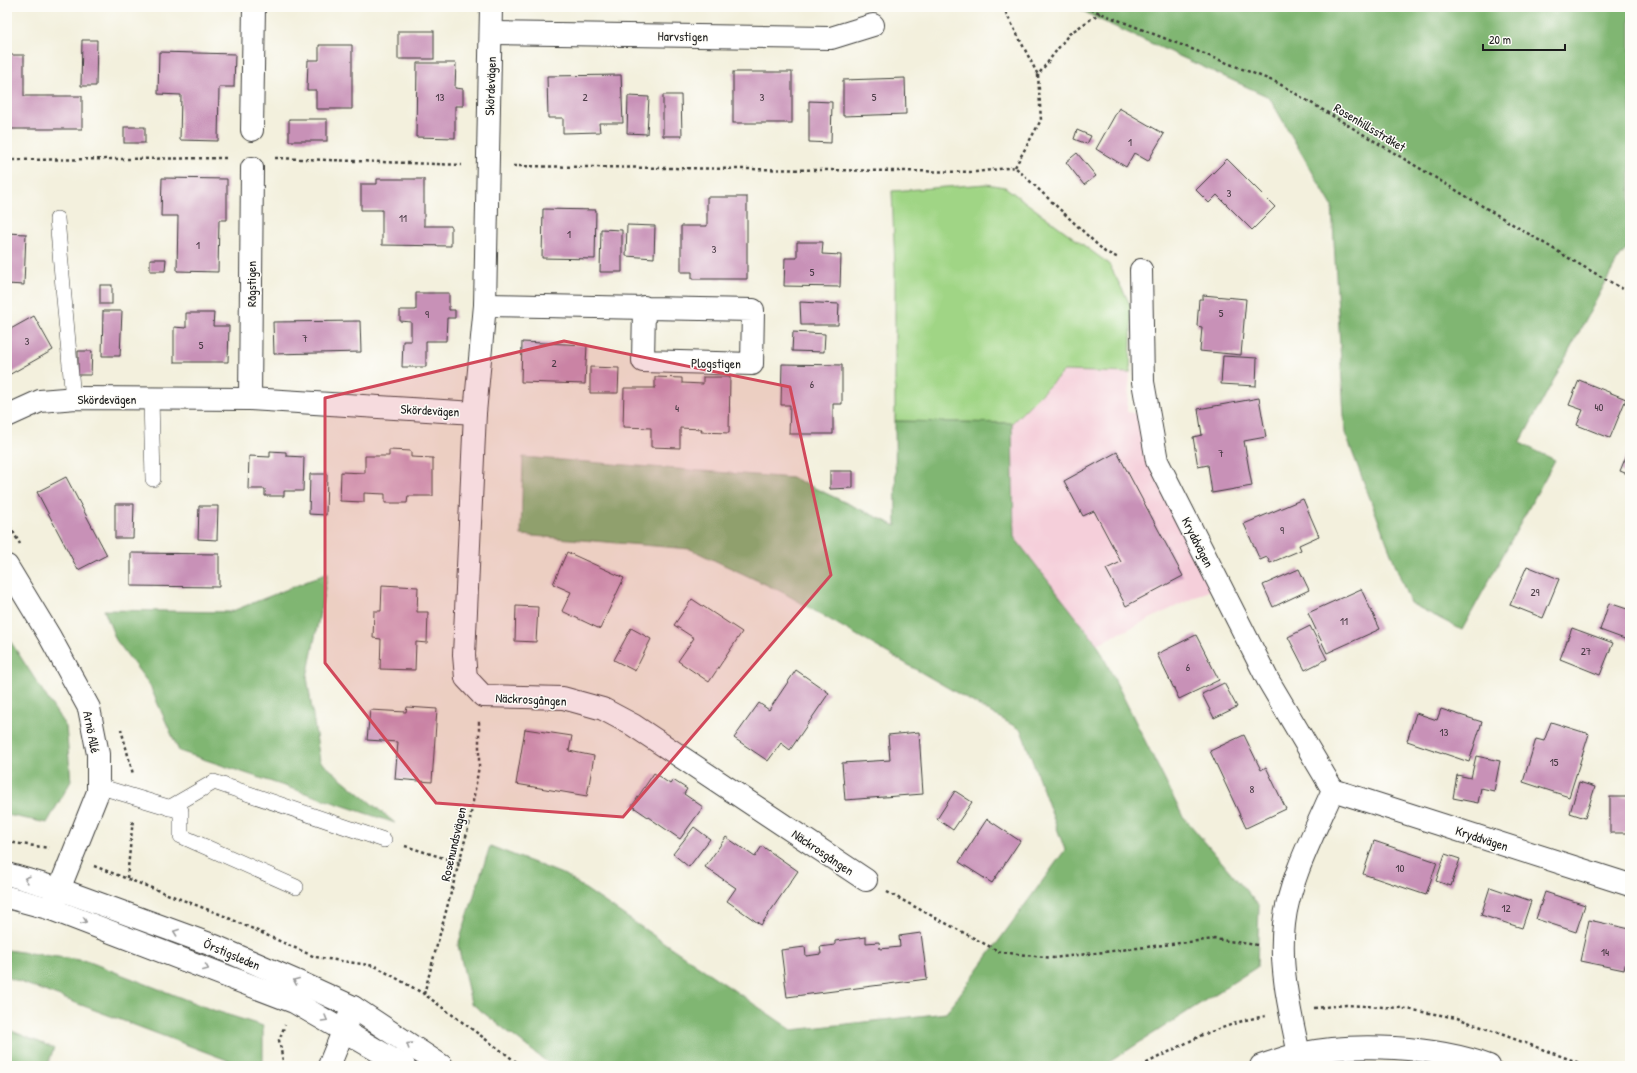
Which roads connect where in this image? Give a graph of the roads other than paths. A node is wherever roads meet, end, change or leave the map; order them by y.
1 (254, 7) edge
2 (491, 7) edge
3 (873, 24) dead end
4 (491, 33) junction
5 (252, 130) dead end
6 (252, 161) road end
7 (57, 219) dead end
8 (1141, 270) road end
9 (484, 305) junction
10 (644, 307) junction
11 (73, 399) junction
12 (151, 399) junction
13 (250, 399) junction
14 (475, 413) junction
15 (7, 416) edge
16 (154, 479) dead end
17 (7, 566) edge
18 (98, 786) junction
19 (1333, 790) junction
20 (169, 808) junction
21 (384, 840) road end
22 (7, 874) edge
23 (866, 880) road end
24 (1630, 885) edge
25 (296, 887) dead end
26 (59, 889) junction
27 (7, 897) edge
28 (51, 909) junction
29 (353, 1007) junction
30 (344, 1030) junction
31 (1299, 1054) junction
32 (329, 1066) edge
33 (404, 1066) edge
34 (442, 1066) edge
35 (1260, 1066) edge
36 (1489, 1066) edge

1 - 5 street
2 - 4 street, Skördevägen
3 - 4 street, Harvstigen
4 - 9 street, Skördevägen
6 - 13 street, Rågstigen
7 - 11 lane
8 - 19 street, Kryddvägen
9 - 10 street, Plogstigen
9 - 14 street, Skördevägen
10 - 10 street, Plogstigen
11 - 12 street, Skördevägen
11 - 15 street, Skördevägen
12 - 13 street, Skördevägen
12 - 16 lane
13 - 14 street, Skördevägen
14 - 23 street, Näckrosgången
17 - 18 street, Arnö Allé
18 - 20 lane
18 - 26 street, Arnö Allé
19 - 24 street, Kryddvägen
19 - 31 street
20 - 21 lane
20 - 25 lane
26 -> 22 street, Örstigsleden
26 - 28 street, Arnö Allé
29 -> 26 street, Örstigsleden
27 - 28 street, Örstigsleden
28 -> 30 street, Örstigsleden
29 - 30 street
34 -> 29 street, Örstigsleden
30 - 32 street
30 - 33 street, Örstigsleden
31 - 35 street
31 - 36 street

